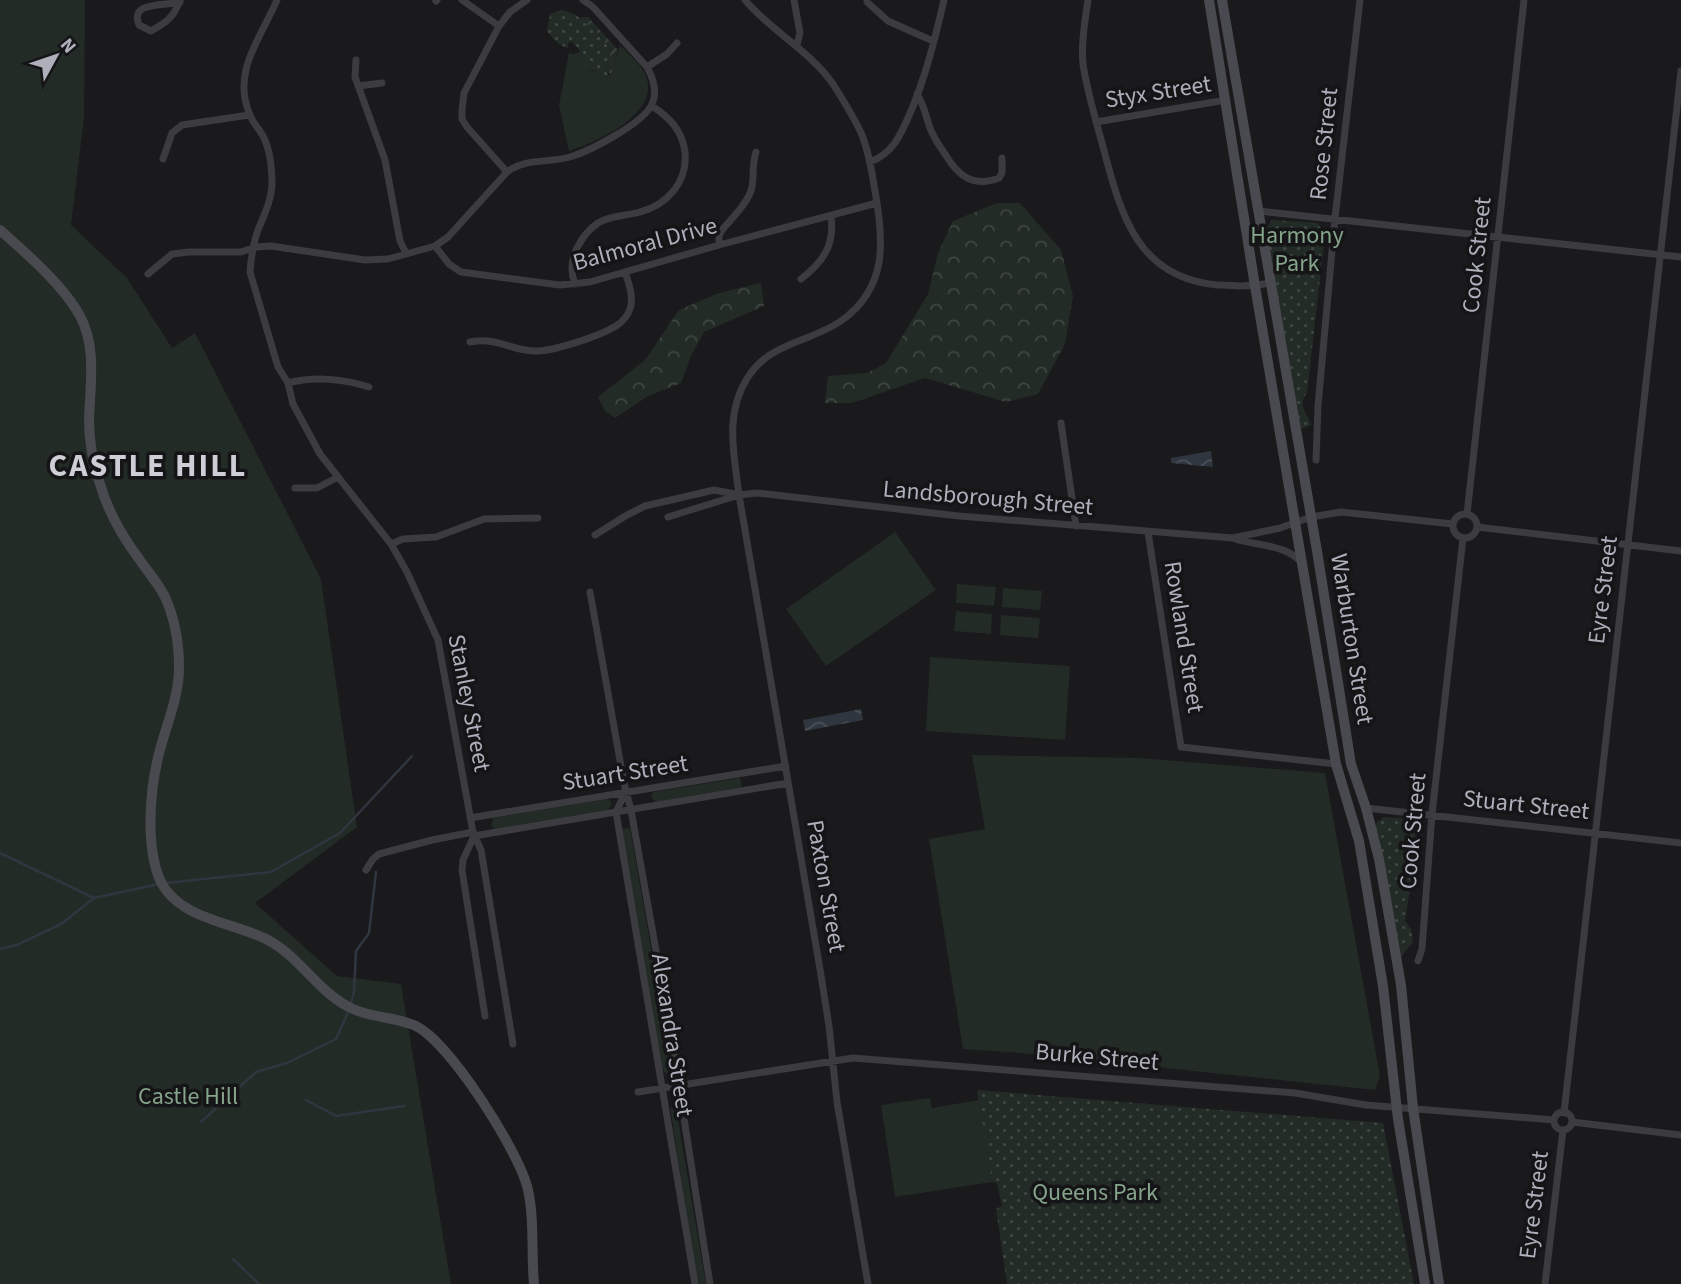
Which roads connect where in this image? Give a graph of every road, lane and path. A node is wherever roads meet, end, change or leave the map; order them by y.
1 (277, 0) edge
2 (462, 0) edge
3 (527, 0) edge
4 (583, 0) edge
5 (745, 0) edge
6 (794, 0) edge
7 (944, 0) edge
8 (1088, 0) edge
9 (1209, 0) edge
10 (1222, 0) edge
11 (1360, 0) edge
12 (1524, 0) edge
13 (180, 1) edge
14 (867, 2) dead end
15 (499, 26) junction
16 (933, 41) junction
17 (677, 43) dead end
18 (797, 46) junction
19 (356, 60) dead end
20 (648, 67) junction
21 (1681, 71) edge
22 (382, 83) dead end
23 (358, 86) junction
24 (917, 94) junction
25 (1226, 100) junction
26 (652, 106) junction
27 (249, 115) junction
28 (1097, 122) junction
29 (756, 152) dead end
30 (163, 159) dead end
31 (1002, 159) dead end
32 (870, 162) junction
33 (507, 172) junction
34 (877, 203) junction
35 (1259, 211) junction
36 (831, 217) junction
37 (1335, 218) junction
38 (0, 230) edge
39 (1498, 236) junction
40 (719, 245) junction
41 (435, 246) junction
42 (255, 247) junction
43 (406, 253) junction
44 (1660, 255) junction
45 (1681, 257) edge
46 (625, 272) junction
47 (148, 274) dead end
48 (801, 279) dead end
49 (575, 284) junction
50 (1270, 284) junction
51 (1255, 286) junction
52 (470, 342) dead end
53 (288, 383) junction
54 (369, 387) dead end
55 (1061, 423) dead end
56 (1316, 460) dead end
57 (338, 477) junction
58 (295, 488) dead end
59 (739, 495) junction
60 (1467, 514) junction
61 (667, 517) dead end
62 (1311, 517) junction
63 (538, 518) dead end
64 (1295, 523) junction
65 (1453, 524) junction
66 (1076, 527) junction
67 (1477, 527) junction
68 (1148, 532) junction
69 (595, 535) dead end
70 (1233, 538) junction
71 (1463, 538) junction
72 (391, 544) junction
73 (1628, 545) junction
74 (1681, 551) edge
75 (1302, 563) junction
76 (590, 592) dead end
77 (1336, 764) junction
78 (786, 766) junction
79 (788, 783) junction
80 (625, 793) junction
81 (1366, 808) junction
82 (631, 810) junction
83 (616, 813) junction
84 (1433, 814) junction
85 (470, 818) junction
86 (1594, 832) junction
87 (474, 834) junction
88 (1681, 843) edge
89 (366, 870) dead end
90 (1418, 961) dead end
91 (485, 1016) dead end
92 (513, 1044) dead end
93 (833, 1061) junction
94 (679, 1087) junction
95 (662, 1089) junction
96 (638, 1092) dead end
97 (1396, 1107) junction
98 (1413, 1108) junction
99 (1564, 1113) junction
100 (1554, 1120) junction
101 (1572, 1122) junction
102 (1563, 1130) junction
103 (1681, 1135) edge
104 (534, 1284) edge
105 (695, 1284) edge
106 (710, 1284) edge
107 (868, 1284) edge
108 (1425, 1284) edge
109 (1438, 1284) edge
110 (1545, 1284) edge

1 - 27 street
2 - 15 street
3 - 15 street
4 - 20 street
5 - 18 street, Paxton Street
6 - 18 street
7 - 16 street
8 - 28 street
9 - 25 main road, Warburton Street
10 - 35 main road, Warburton Street
11 - 37 street, Rose Street
12 - 39 street, Cook Street
13 - 13 street
14 - 16 street
15 - 33 street
16 - 24 street
17 - 20 street
18 - 32 street, Paxton Street
19 - 23 street
20 - 26 street
21 - 44 street, Eyre Street
22 - 23 street
23 - 43 street
24 - 31 street
24 - 32 street
25 - 28 street, Styx Street
25 - 51 main road, Warburton Street
26 - 33 street
26 - 49 street
27 - 30 street
27 - 42 street, Stanley Street
28 - 51 street
29 - 40 street
32 - 34 street, Paxton Street
33 - 41 street
34 - 36 street, Balmoral Drive
34 - 59 street, Paxton Street
35 - 37 street
35 - 50 main road, Warburton Street
36 - 40 street, Balmoral Drive
36 - 48 street
37 - 39 street
37 - 56 street, Rose Street
38 - 104 main road
39 - 44 street
39 - 60 street, Cook Street
40 - 46 street, Balmoral Drive
41 - 43 street
41 - 49 street, Balmoral Drive
42 - 43 street
42 - 47 street
42 - 53 street, Stanley Street
44 - 45 street
44 - 73 street, Eyre Street
46 - 49 street, Balmoral Drive
46 - 52 street
50 - 51 street
50 - 62 main road, Warburton Street
51 - 64 main road, Warburton Street
53 - 54 street
53 - 57 street, Stanley Street
55 - 66 street
57 - 58 street
57 - 72 street, Stanley Street
59 - 61 street, Landsborough Street
59 - 66 street, Landsborough Street
59 - 69 street, Landsborough Street
59 - 78 street, Paxton Street
60 - 65 street
60 - 67 street
62 - 64 street, Landsborough Street
62 - 65 street, Landsborough Street
62 - 81 main road, Warburton Street
63 - 72 street
64 - 70 street, Landsborough Street
64 - 75 main road, Warburton Street
65 - 71 street
66 - 68 street, Landsborough Street
67 - 71 street
67 - 73 street
68 - 70 street, Landsborough Street
68 - 77 street, Rowland Street
70 - 75 street, Landsborough Street
71 - 84 street, Cook Street
72 - 85 street, Stanley Street
73 - 74 street
73 - 86 street, Eyre Street
75 - 77 main road, Warburton Street
76 - 80 street, Alexandra Street
77 - 97 main road, Warburton Street
78 - 79 street, Paxton Street
78 - 80 street, Stuart Street
79 - 82 street, Stuart Street
79 - 93 street, Paxton Street
80 - 82 street, Alexandra Street
80 - 83 street
80 - 85 street, Stuart Street
81 - 84 street, Stuart Street
81 - 98 main road, Warburton Street
82 - 83 street, Stuart Street
82 - 94 street, Alexandra Street
83 - 87 street, Stuart Street
83 - 95 street, Alexandra Street
84 - 86 street, Stuart Street
84 - 90 street, Cook Street
85 - 87 street, Stanley Street
86 - 88 street, Stuart Street
86 - 99 street, Eyre Street
87 - 89 street, Stuart Street
87 - 91 street
87 - 92 street, Stanley Street
93 - 94 street, Burke Street
93 - 97 street, Burke Street
93 - 107 street, Paxton Street
94 - 95 street, Burke Street
94 - 106 street, Alexandra Street
95 - 96 street, Burke Street
95 - 105 street, Alexandra Street
97 - 98 street, Burke Street
97 - 108 main road, Warburton Street
98 - 100 street, Burke Street
98 - 109 main road, Warburton Street
99 - 100 street
99 - 101 street
100 - 102 street
101 - 102 street
101 - 103 street
102 - 110 street, Eyre Street

